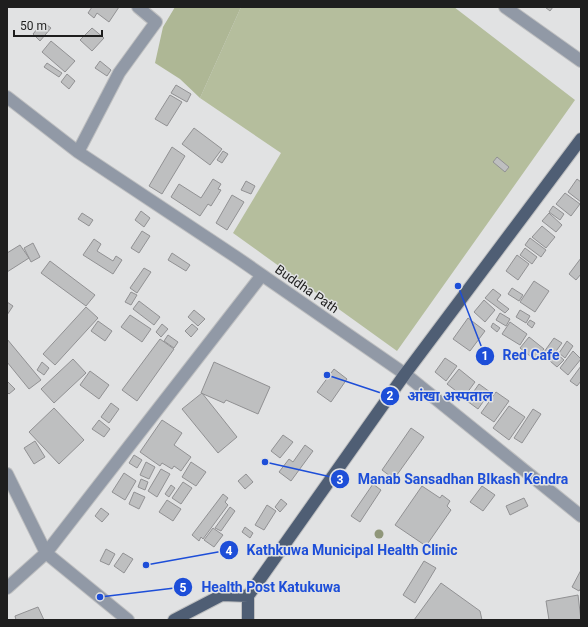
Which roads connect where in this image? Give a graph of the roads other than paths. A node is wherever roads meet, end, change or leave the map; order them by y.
1 (138, 7) edge
2 (506, 7) edge
3 (581, 61) edge
4 (7, 98) edge
5 (581, 139) edge
6 (78, 152) junction
7 (262, 275) junction
8 (405, 374) junction
9 (7, 474) edge
10 (581, 516) edge
11 (46, 553) junction
12 (7, 588) edge
13 (248, 596) junction
14 (128, 620) edge
15 (174, 620) edge
16 (248, 620) edge

1 - 6 street
2 - 3 street
4 - 6 street, Buddha Path
5 - 8 main road
6 - 7 street, Buddha Path
7 - 8 street, Buddha Path
7 - 11 street
8 - 10 street, Buddha Path
8 - 13 main road
9 - 11 street
11 - 12 street
11 - 14 street
13 - 15 main road
13 - 16 main road

